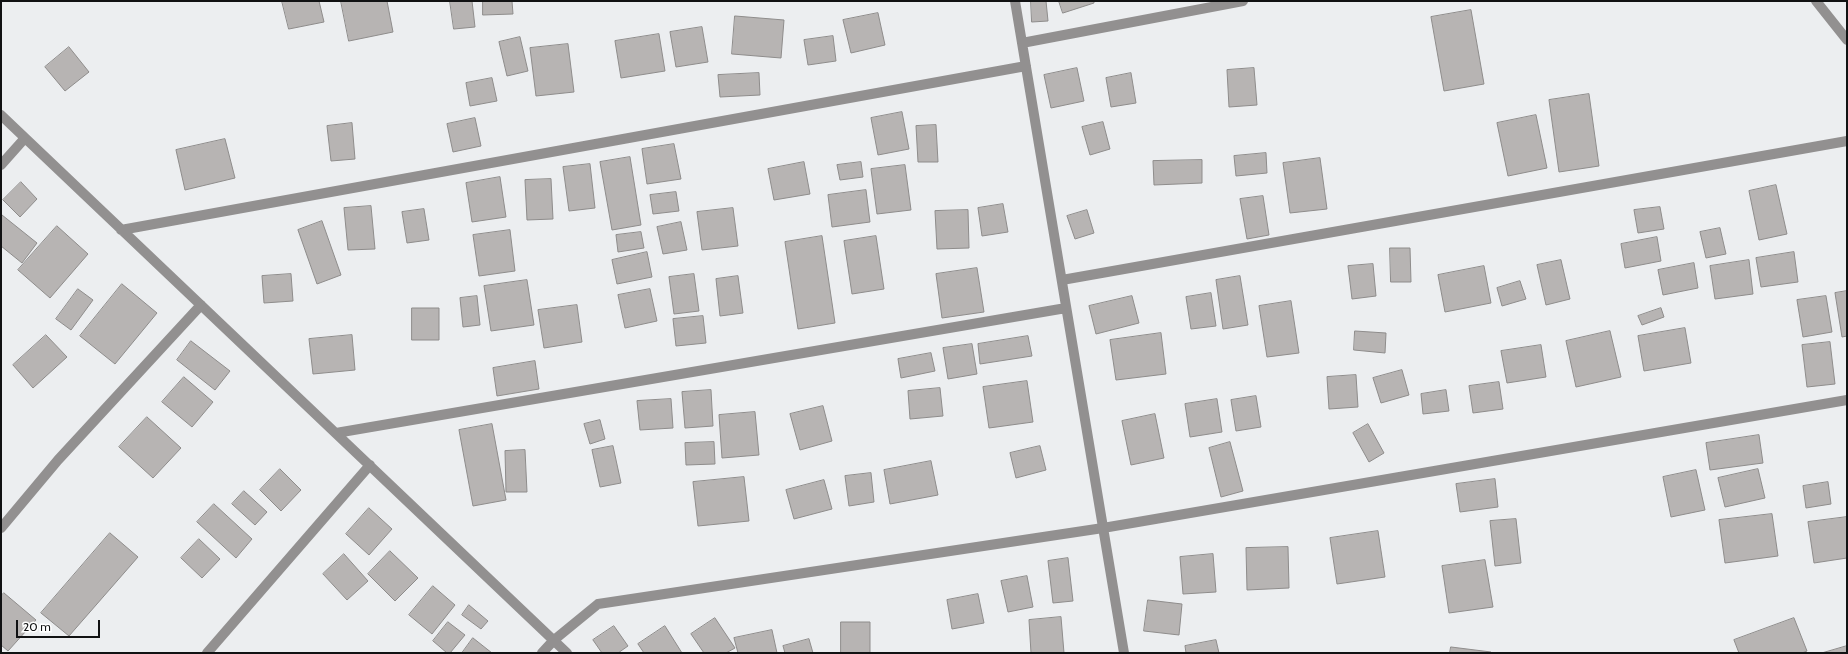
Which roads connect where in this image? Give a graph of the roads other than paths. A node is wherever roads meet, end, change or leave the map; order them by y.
1 (1015, 1) edge
2 (1243, 1) edge
3 (1816, 1) edge
4 (1847, 40) edge
5 (1022, 43) junction
6 (1026, 66) junction
7 (1, 115) edge
8 (25, 138) junction
9 (1847, 141) edge
10 (1, 165) edge
11 (121, 230) junction
12 (1062, 280) junction
13 (201, 305) junction
14 (1066, 308) junction
15 (1847, 400) edge
16 (336, 433) junction
17 (370, 465) junction
18 (1, 528) edge
19 (1103, 528) junction
20 (554, 640) junction
21 (207, 653) edge
22 (542, 653) edge
23 (566, 653) edge
24 (1124, 653) edge

1 - 5 street
2 - 5 street
3 - 4 street
5 - 6 street
6 - 11 street
6 - 12 street
7 - 8 street
8 - 10 street
8 - 11 street
9 - 12 street
11 - 13 street
12 - 14 street
13 - 16 street
13 - 18 street
14 - 16 street
14 - 19 street
15 - 19 street
16 - 17 street
17 - 20 street
17 - 21 street
19 - 20 street
19 - 24 street
20 - 22 street
20 - 23 street

